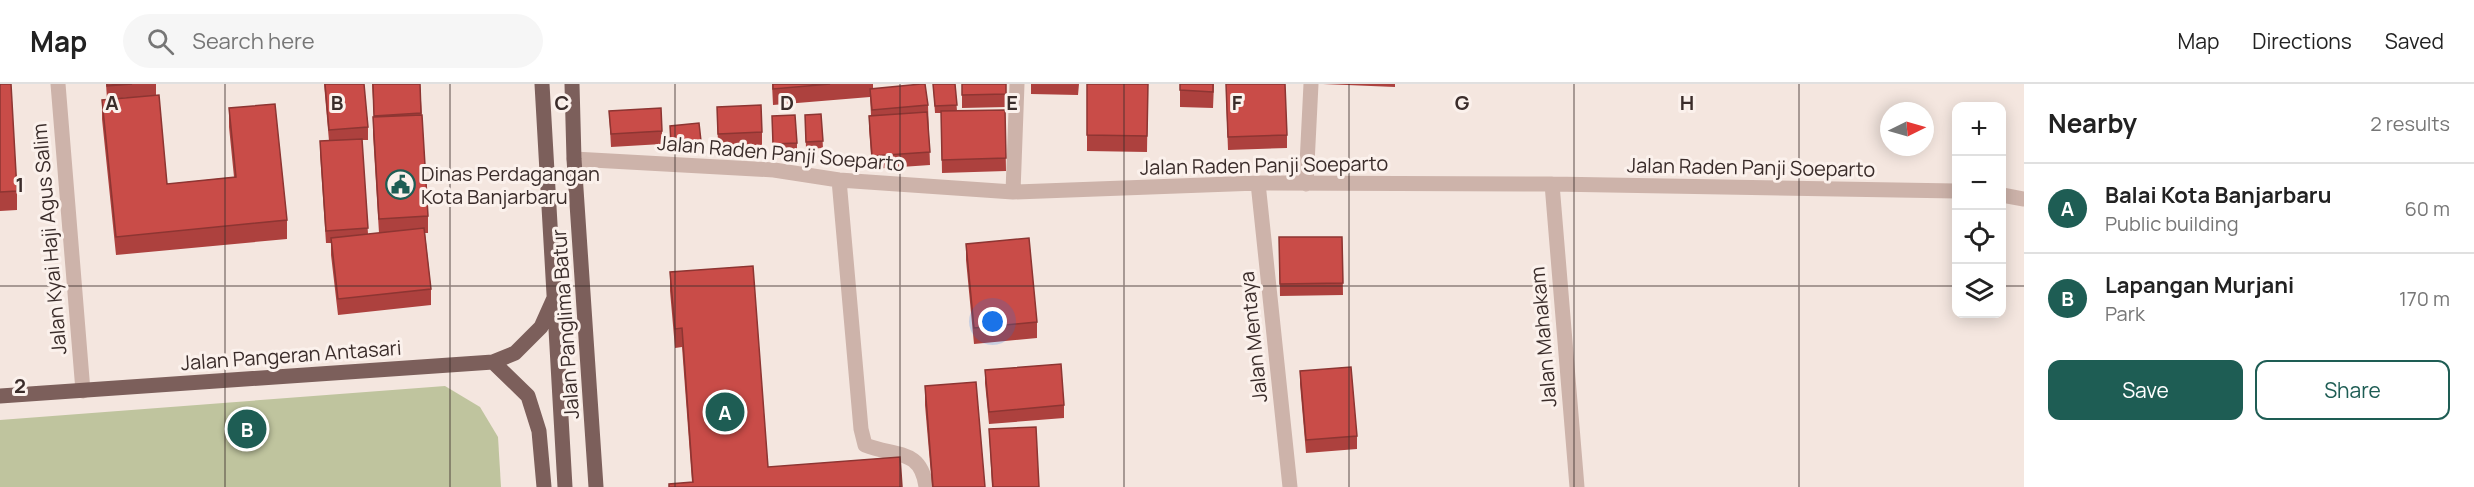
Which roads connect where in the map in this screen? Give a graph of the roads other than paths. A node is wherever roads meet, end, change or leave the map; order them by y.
1 (58, 84) edge
2 (542, 84) edge
3 (572, 84) edge
4 (1017, 84) edge
5 (1311, 84) edge
6 (574, 159) junction
7 (839, 180) junction
8 (1258, 183) junction
9 (1306, 184) junction
10 (1552, 184) junction
11 (1952, 191) edge
12 (1013, 192) junction
13 (2006, 196) edge
14 (2024, 199) edge
15 (554, 298) junction
16 (493, 362) junction
17 (82, 391) junction
18 (0, 396) edge
19 (544, 487) edge
20 (565, 487) edge
21 (596, 487) edge
22 (926, 487) edge
23 (1290, 487) edge
24 (1576, 487) edge

1 - 17 street, Jalan Kyai Haji Agus Salim
2 - 15 main road, Jalan Panglima Batur
3 - 6 main road, Jalan Panglima Batur
4 - 12 street
5 - 9 street
6 - 7 street, Jalan Raden Panji Soeparto
6 - 21 main road, Jalan Panglima Batur
7 - 12 street, Jalan Raden Panji Soeparto
7 - 22 street
8 - 9 street, Jalan Raden Panji Soeparto
8 - 12 street, Jalan Raden Panji Soeparto
8 - 23 street, Jalan Mentaya
9 - 10 street, Jalan Raden Panji Soeparto
10 - 11 street, Jalan Raden Panji Soeparto
10 - 24 street, Jalan Mahakam
13 - 14 street
15 - 16 main road, Jalan Pangeran Antasari
15 - 20 main road, Jalan Panglima Batur
16 - 17 main road, Jalan Pangeran Antasari
16 - 19 main road
17 - 18 main road, Jalan Pangeran Antasari

